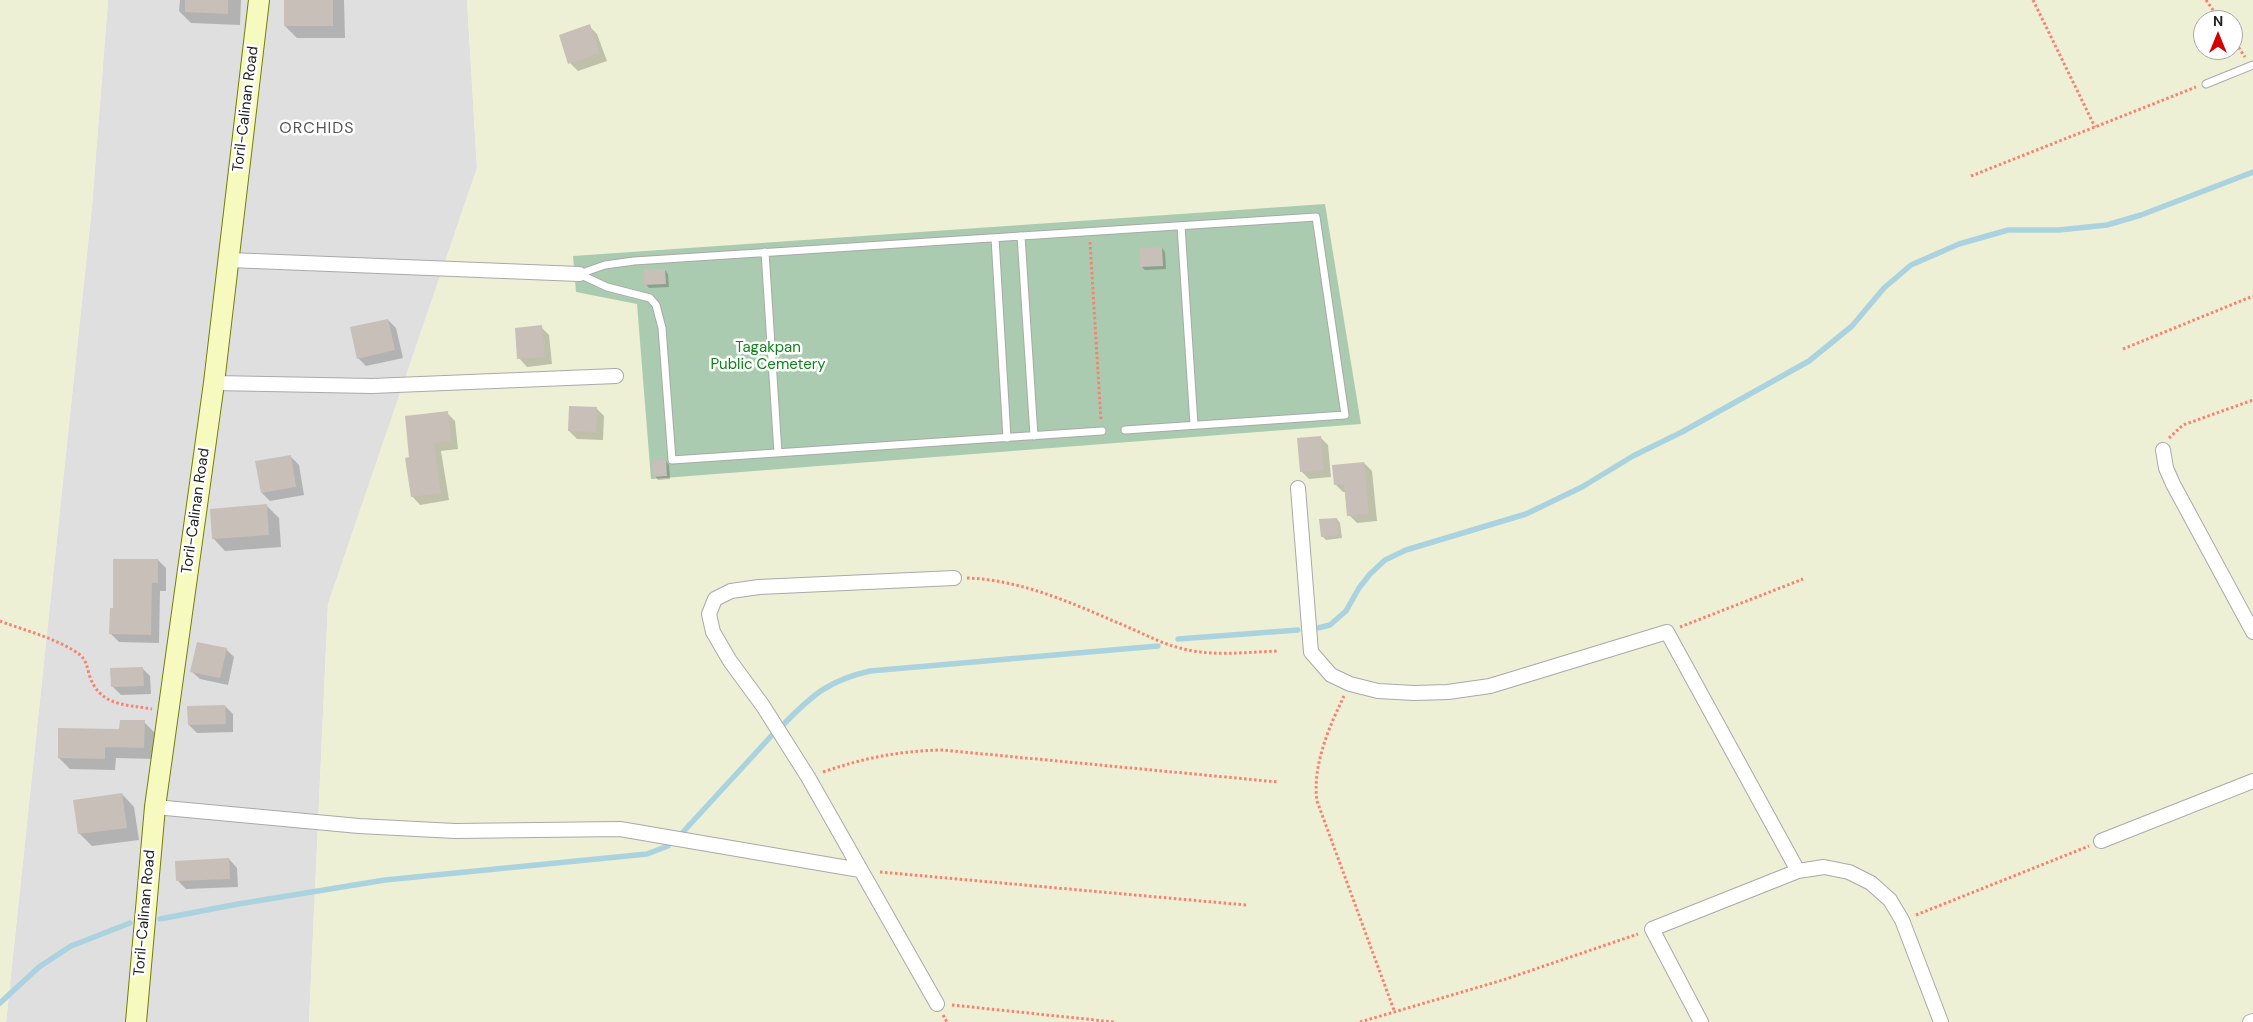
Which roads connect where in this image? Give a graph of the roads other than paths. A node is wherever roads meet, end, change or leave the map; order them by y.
1 (259, 0) edge
2 (2252, 66) edge
3 (2206, 84) road end
4 (1181, 226) junction
5 (1021, 236) junction
6 (994, 238) junction
7 (765, 252) junction
8 (229, 260) junction
9 (579, 274) junction
10 (616, 376) dead end
11 (214, 382) junction
12 (1194, 425) junction
13 (1125, 430) dead end
14 (1102, 431) road end
15 (1034, 436) junction
16 (1007, 438) junction
17 (2164, 450) road end
18 (778, 453) junction
19 (1298, 488) dead end
20 (954, 578) road end
21 (2251, 623) edge
22 (2253, 782) edge
23 (154, 807) junction
24 (2102, 841) road end
25 (860, 870) junction
26 (1798, 871) junction
27 (937, 1004) road end
28 (136, 1022) edge
29 (1701, 1022) edge
30 (1941, 1022) edge

1 - 8 main road, Toril-Calinan Road
2 - 3 lane
4 - 5 lane
4 - 12 lane
4 - 12 lane
5 - 6 lane
5 - 15 lane
6 - 7 lane
6 - 16 lane
7 - 9 lane
7 - 18 lane
8 - 9 street
8 - 11 main road, Toril-Calinan Road
9 - 18 lane
10 - 11 street
11 - 23 main road, Toril-Calinan Road
12 - 13 lane
14 - 15 lane
15 - 16 lane
16 - 18 lane
17 - 21 street
19 - 26 street
20 - 25 street
22 - 24 street
23 - 25 street
23 - 28 main road, Toril-Calinan Road
25 - 27 street
26 - 29 street
26 - 30 street

